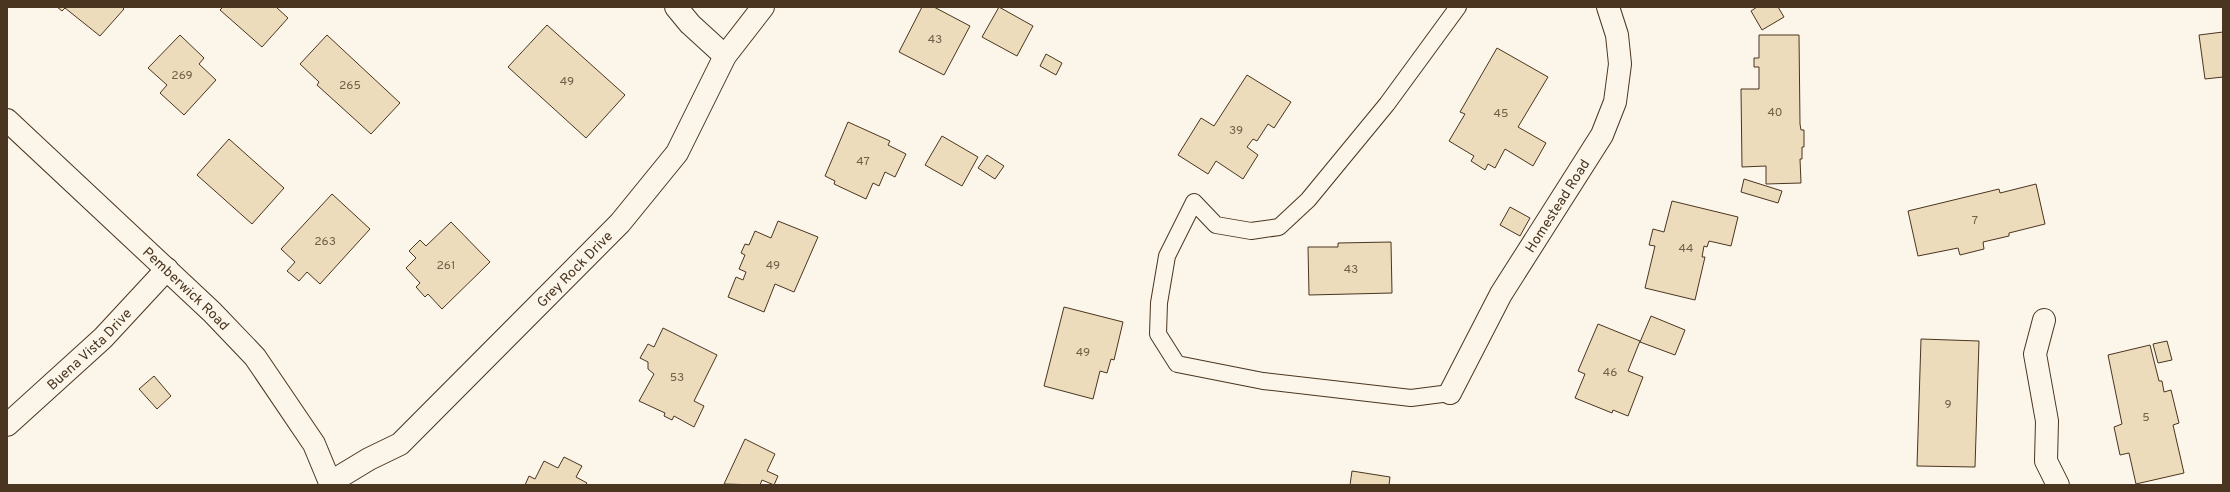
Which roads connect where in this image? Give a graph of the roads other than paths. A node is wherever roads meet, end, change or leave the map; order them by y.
1 (676, 7) edge
2 (764, 7) edge
3 (1458, 7) edge
4 (1608, 7) edge
5 (725, 56) junction
6 (7, 120) edge
7 (167, 269) junction
8 (2044, 320) dead end
9 (1450, 393) joint
10 (7, 425) edge
11 (331, 483) edge
12 (2058, 485) edge

1 - 5 street
2 - 5 street, Grey Rock Drive
3 - 9 lane
4 - 9 street, Homestead Road
5 - 11 street, Grey Rock Drive
6 - 7 street, Pemberwick Road
7 - 10 street, Buena Vista Drive
7 - 11 street, Pemberwick Road
8 - 12 street

